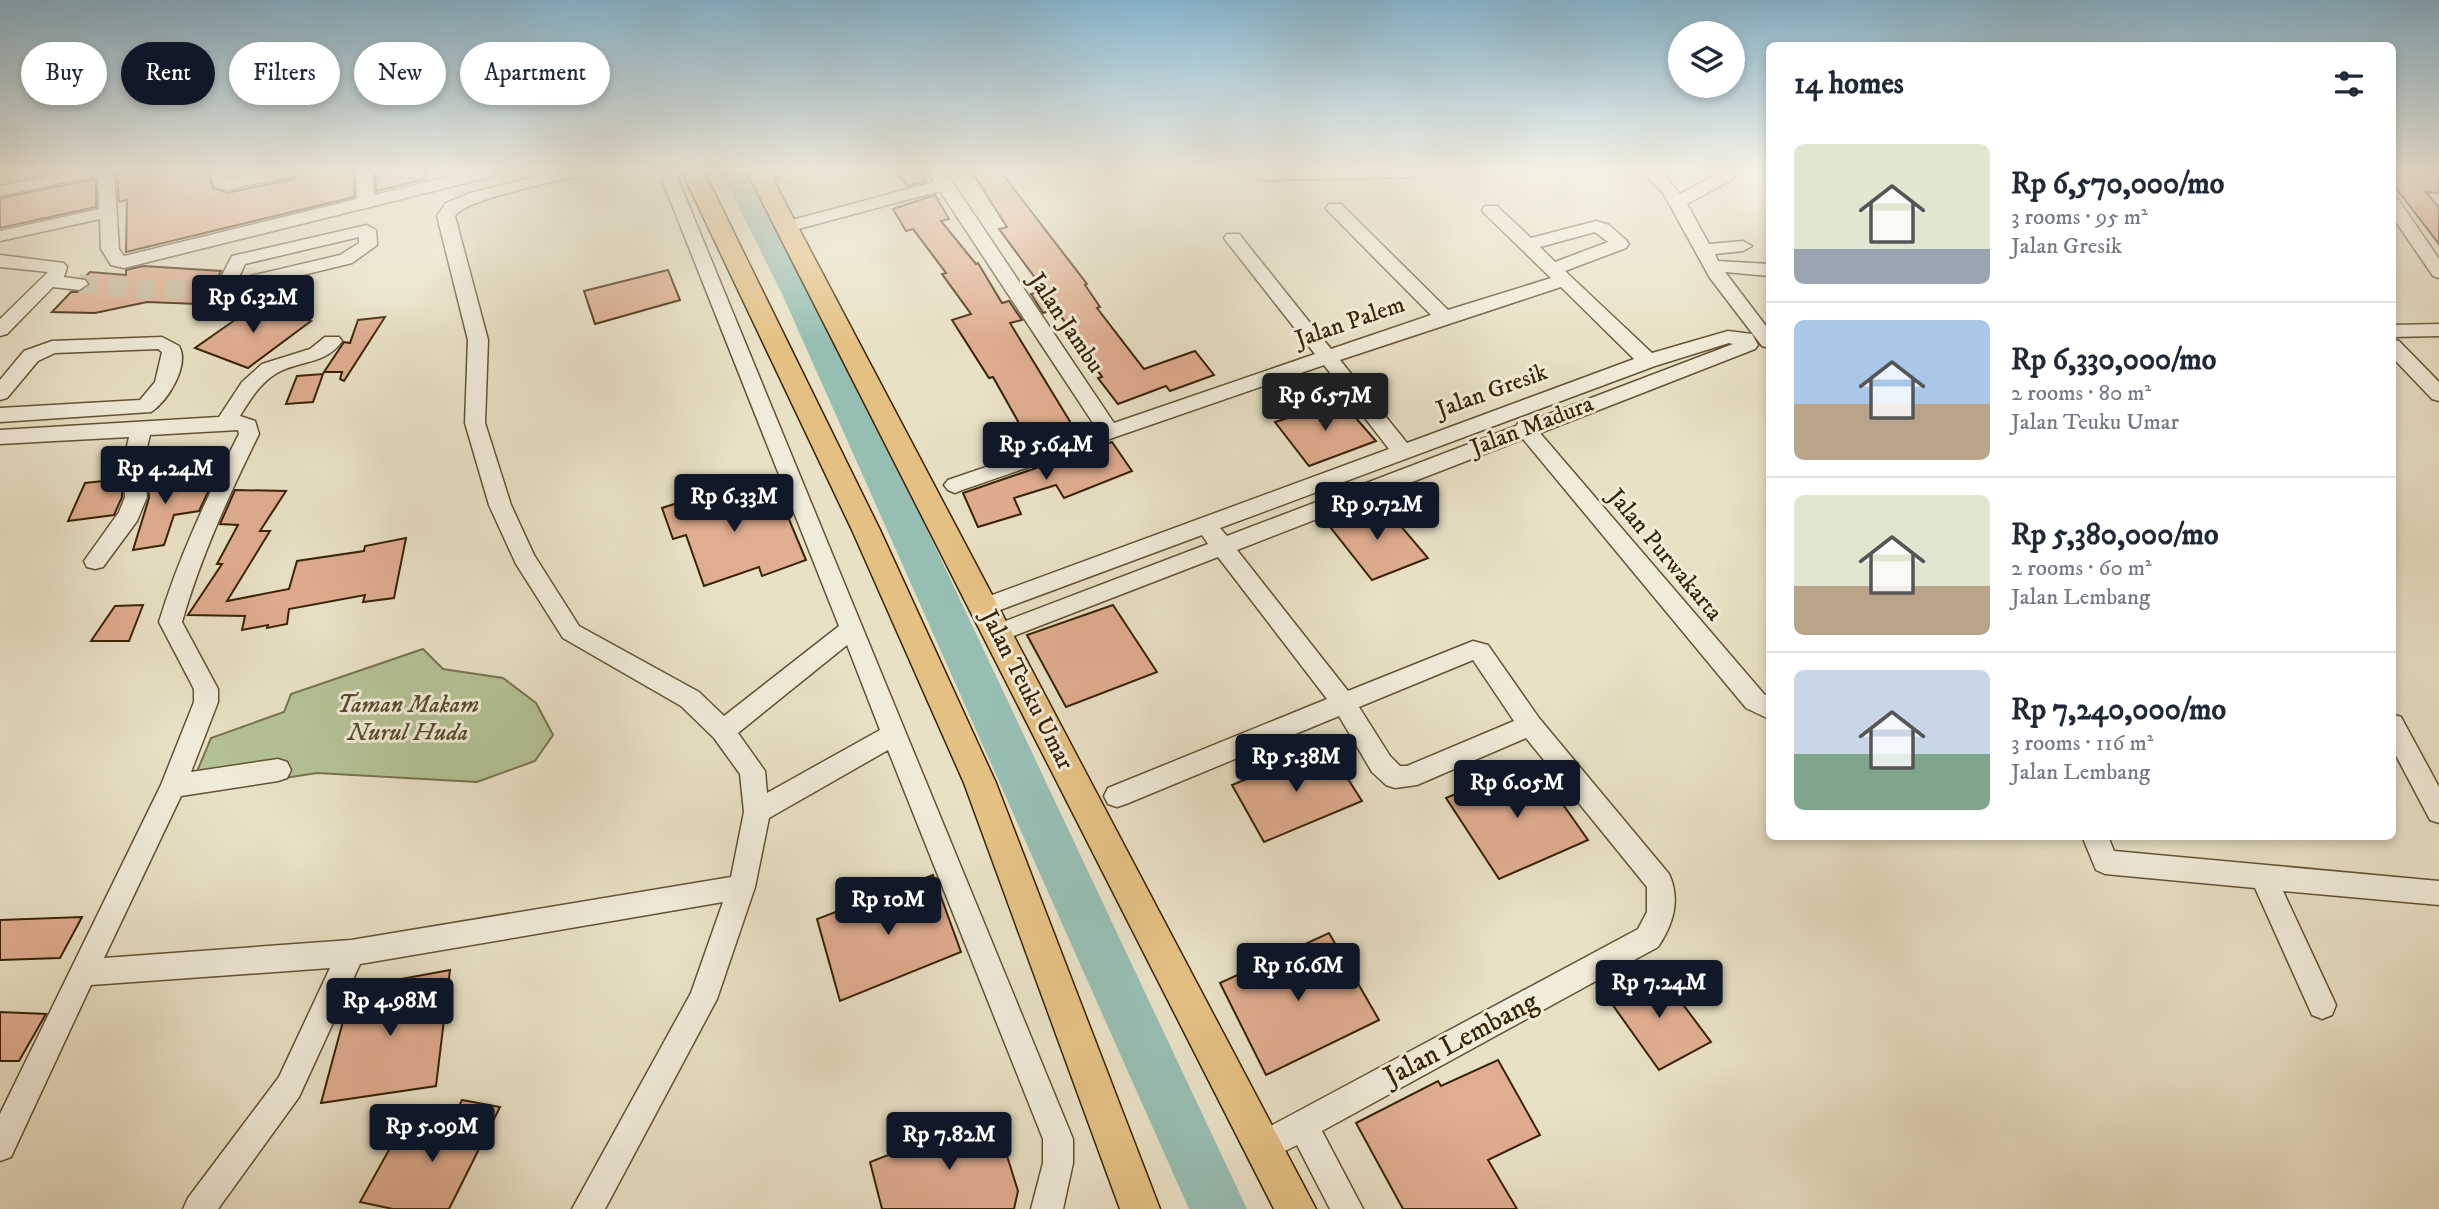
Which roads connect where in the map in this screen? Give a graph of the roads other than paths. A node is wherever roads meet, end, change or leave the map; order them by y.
1 (34, 228) edge
2 (109, 228) edge
3 (260, 228) edge
4 (449, 228) edge
5 (690, 228) edge
6 (720, 228) edge
7 (788, 228) edge
8 (974, 228) edge
9 (1355, 228) edge
10 (1510, 228) edge
11 (1585, 228) edge
12 (1601, 228) edge
13 (1693, 228) edge
14 (2409, 228) edge
15 (0, 236) edge
16 (1233, 238) dead end
17 (1527, 245) junction
18 (1743, 246) dead end
19 (1709, 258) junction
20 (0, 261) edge
21 (1766, 269) edge
22 (2439, 272) edge
23 (1559, 274) junction
24 (48, 281) junction
25 (79, 284) tunnel mouth
26 (218, 288) joint
27 (1444, 317) junction
28 (0, 330) edge
29 (2439, 330) edge
30 (2396, 331) edge
31 (1745, 338) joint
32 (1766, 338) edge
33 (332, 341) dead end
34 (2396, 349) edge
35 (1328, 359) junction
36 (1648, 361) junction
37 (0, 393) edge
38 (2439, 394) edge
39 (0, 415) edge
40 (232, 424) junction
41 (1525, 428) junction
42 (141, 429) junction
43 (1109, 431) junction
44 (0, 437) edge
45 (1403, 453) junction
46 (955, 485) dead end
47 (1206, 525) junction
48 (1221, 545) junction
49 (95, 561) dead end
50 (991, 620) junction
51 (852, 628) junction
52 (1343, 702) junction
53 (1766, 707) edge
54 (1530, 725) junction
55 (723, 731) junction
56 (895, 734) junction
57 (2396, 736) edge
58 (278, 770) dead end
59 (173, 786) junction
60 (1117, 796) dead end
61 (757, 812) junction
62 (2439, 812) edge
63 (2097, 840) edge
64 (2264, 878) junction
65 (742, 887) junction
66 (2439, 893) edge
67 (351, 953) junction
68 (82, 973) junction
69 (2322, 1005) dead end
70 (1303, 1125) junction
71 (0, 1146) edge
72 (1263, 1147) junction
73 (199, 1209) edge
74 (588, 1209) edge
75 (1047, 1209) edge
76 (1140, 1209) edge
77 (1296, 1209) edge
78 (1347, 1209) edge

1 - 15 street
2 - 3 street
4 - 55 street
5 - 51 street
6 - 76 main road
7 - 50 main road, Jalan Teuku Umar
8 - 43 street, Jalan Jambu
9 - 27 street
10 - 17 street
11 - 17 street, Jalan Palem
12 - 23 street, Jalan Palem
13 - 19 street
14 - 22 street
16 - 35 street
17 - 23 street
18 - 19 street
19 - 21 street
19 - 32 street
20 - 24 street
23 - 27 street, Jalan Palem
23 - 36 street
24 - 25 street
24 - 28 street
26 - 26 street
27 - 35 street, Jalan Palem
29 - 30 street
31 - 36 street, Jalan Gresik
31 - 41 street, Jalan Madura
33 - 40 street
34 - 38 street
35 - 43 street, Jalan Palem
35 - 45 street
36 - 45 street, Jalan Gresik
37 - 39 street
40 - 42 street
40 - 59 street
41 - 48 street, Jalan Madura
41 - 53 street, Jalan Purwakarta
42 - 44 street
42 - 49 street
43 - 46 street, Jalan Palem
45 - 47 street, Jalan Gresik
47 - 48 street
47 - 50 street, Jalan Gresik
48 - 50 street, Jalan Madura
48 - 52 street
50 - 72 main road, Jalan Teuku Umar
51 - 55 street
51 - 56 street
52 - 54 street, Jalan Lembang
52 - 54 street
52 - 60 street, Jalan Lembang
54 - 70 street, Jalan Lembang
55 - 61 street
56 - 61 street
56 - 75 street
57 - 62 street
58 - 59 street
59 - 68 street
61 - 65 street
63 - 64 street
64 - 66 street
64 - 69 street
65 - 67 street
65 - 74 street
67 - 68 street
67 - 73 street
68 - 71 street
70 - 72 street, Jalan Lembang
70 - 78 street
72 - 77 main road, Jalan Teuku Umar

